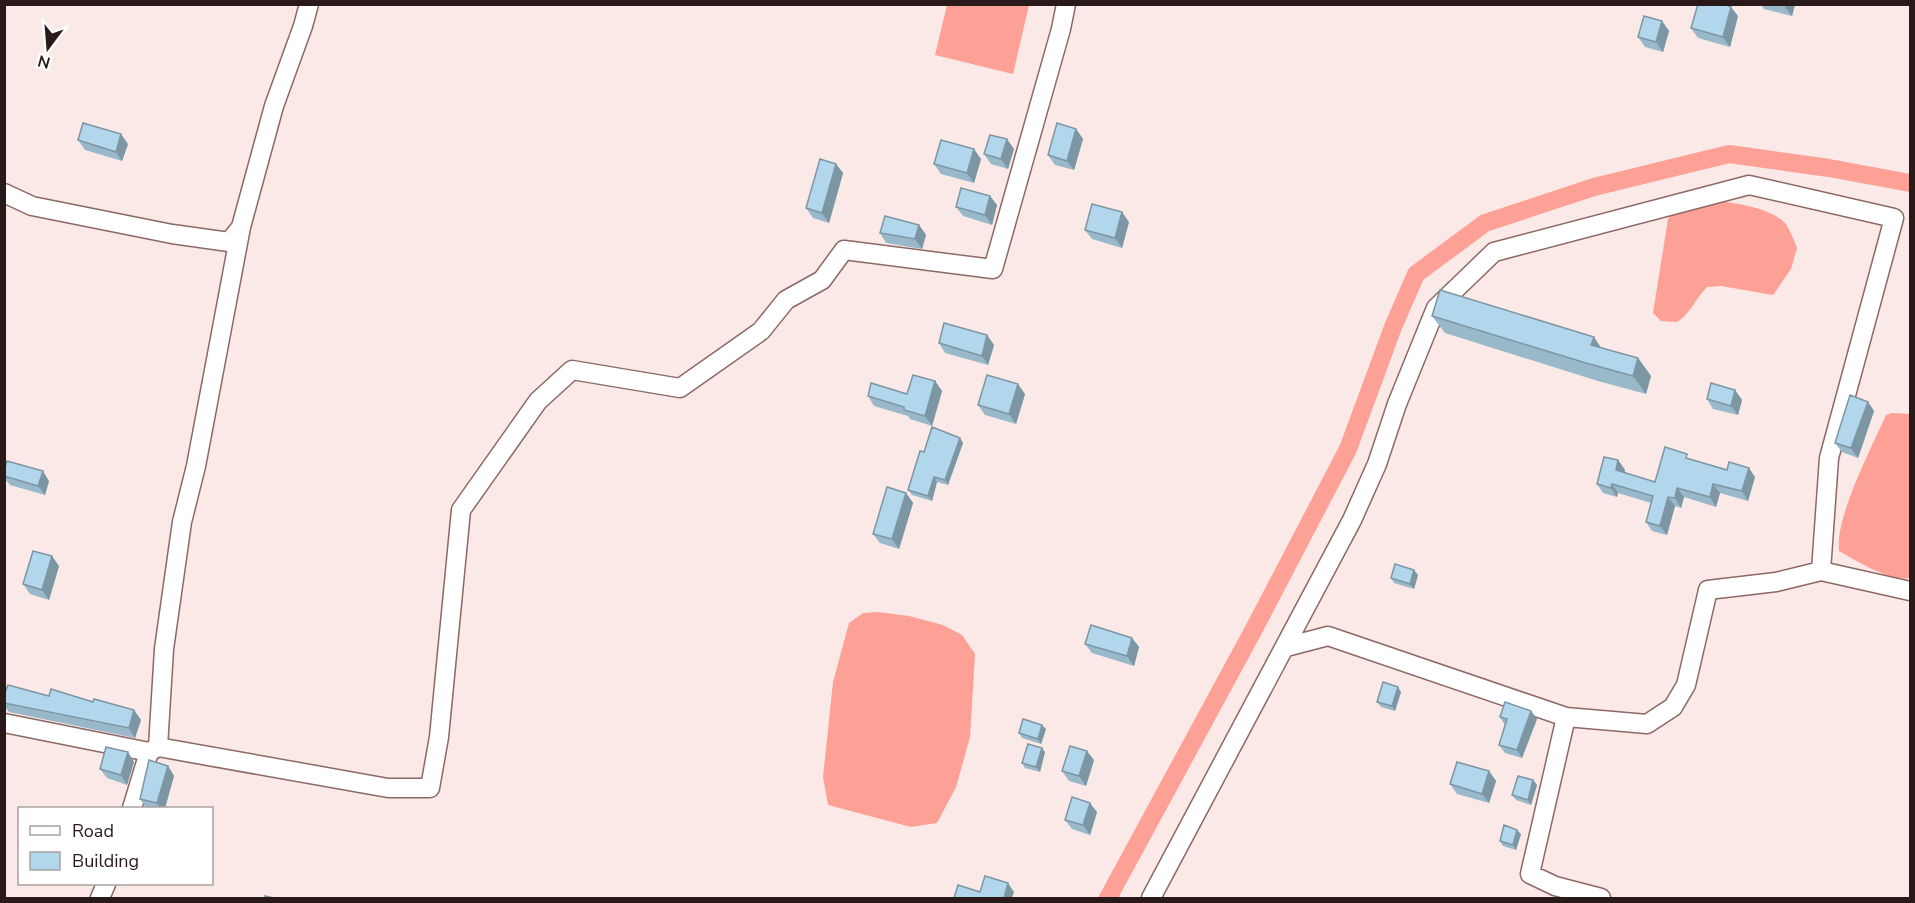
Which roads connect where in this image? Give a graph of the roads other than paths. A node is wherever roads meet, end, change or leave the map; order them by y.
1 (309, 4) edge
2 (1066, 4) edge
3 (4, 193) edge
4 (241, 227) junction
5 (1821, 571) junction
6 (1911, 591) edge
7 (1286, 646) junction
8 (1566, 717) junction
9 (4, 723) edge
10 (154, 749) junction
11 (132, 807) edge
12 (1151, 898) edge
13 (1601, 898) edge

1 - 4 street
2 - 10 street
3 - 4 street
4 - 10 street
5 - 6 street
5 - 7 street
5 - 8 street
7 - 8 street
7 - 12 street
8 - 13 street
9 - 10 street
10 - 11 street

